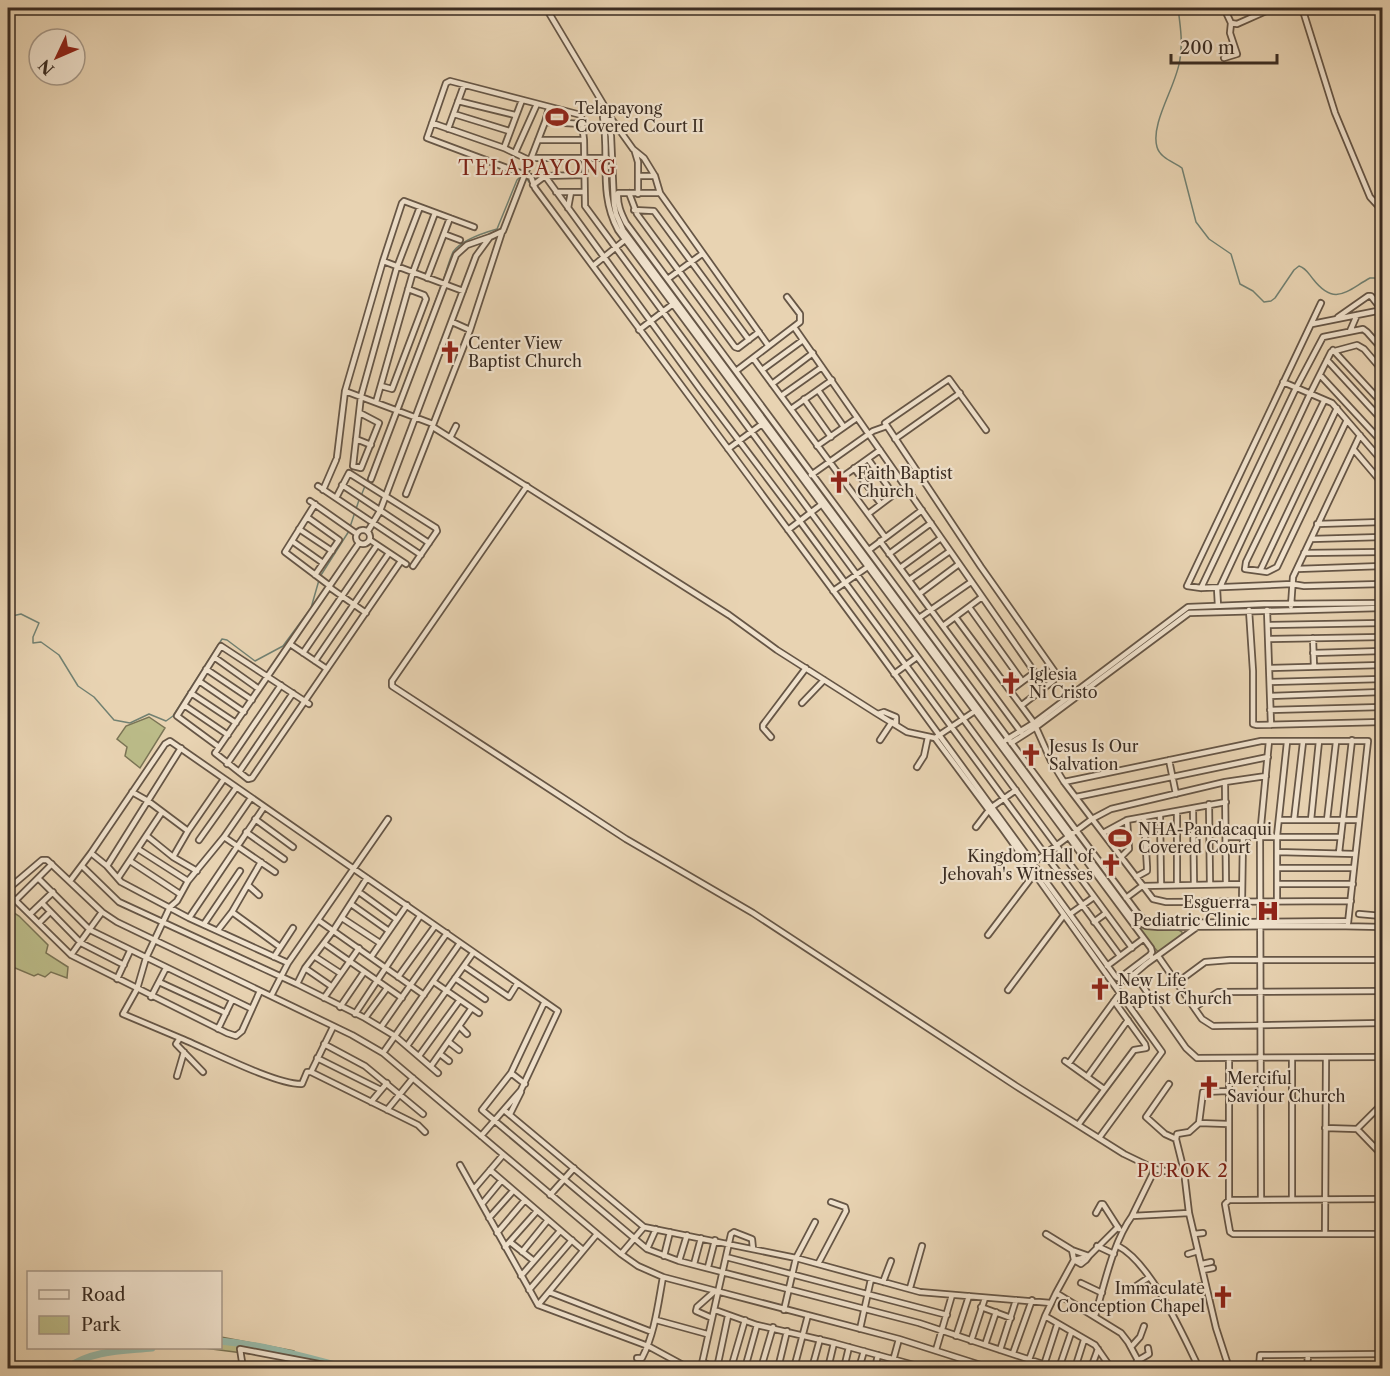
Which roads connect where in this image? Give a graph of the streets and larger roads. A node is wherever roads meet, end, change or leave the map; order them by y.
1 (546, 8) edge
2 (1224, 8) edge
3 (1273, 8) edge
4 (1299, 8) edge
5 (1258, 11) edge
6 (1231, 23) junction
7 (1224, 58) dead end
8 (464, 85) junction
9 (522, 100) junction
10 (458, 101) junction
11 (537, 104) junction
12 (549, 108) junction
13 (454, 114) junction
14 (607, 114) junction
15 (515, 115) junction
16 (545, 122) junction
17 (432, 123) junction
18 (583, 124) junction
19 (448, 129) junction
20 (509, 132) junction
21 (538, 140) junction
22 (584, 140) junction
23 (504, 148) junction
24 (633, 149) junction
25 (515, 153) junction
26 (585, 158) junction
27 (605, 158) junction
28 (612, 158) junction
29 (530, 159) junction
30 (517, 173) junction
31 (585, 175) junction
32 (523, 176) junction
33 (545, 176) junction
34 (638, 176) junction
35 (655, 176) junction
36 (512, 180) dead end
37 (533, 185) junction
38 (556, 192) junction
39 (571, 192) junction
40 (584, 192) junction
41 (615, 193) junction
42 (629, 193) junction
43 (660, 193) junction
44 (638, 194) junction
45 (420, 207) junction
46 (568, 208) junction
47 (634, 210) junction
48 (1383, 210) edge
49 (435, 213) junction
50 (450, 218) junction
51 (474, 227) dead end
52 (502, 231) junction
53 (444, 234) junction
54 (490, 237) junction
55 (626, 239) junction
56 (460, 240) dead end
57 (616, 247) junction
58 (702, 254) junction
59 (604, 258) junction
60 (383, 261) junction
61 (691, 262) junction
62 (593, 266) junction
63 (397, 267) junction
64 (679, 271) junction
65 (413, 272) junction
66 (427, 278) junction
67 (669, 278) junction
68 (445, 285) junction
69 (408, 290) junction
70 (463, 291) junction
71 (787, 297) dead end
72 (1360, 302) junction
73 (1322, 303) dead end
74 (673, 304) junction
75 (1383, 310) edge
76 (663, 312) junction
77 (1363, 314) junction
78 (1357, 315) junction
79 (1336, 318) junction
80 (651, 321) junction
81 (452, 322) junction
82 (1312, 324) junction
83 (794, 327) junction
84 (470, 330) junction
85 (639, 330) junction
86 (1350, 331) junction
87 (759, 333) junction
88 (749, 340) junction
89 (803, 340) junction
90 (768, 345) junction
91 (1383, 349) edge
92 (1333, 350) junction
93 (813, 353) junction
94 (753, 358) junction
95 (1328, 360) junction
96 (822, 367) junction
97 (737, 370) junction
98 (762, 370) junction
99 (1383, 370) edge
100 (723, 372) junction
101 (732, 375) junction
102 (1320, 375) junction
103 (713, 379) junction
104 (832, 380) junction
105 (1283, 382) junction
106 (772, 384) junction
107 (381, 386) junction
108 (1296, 388) junction
109 (700, 389) junction
110 (818, 390) junction
111 (345, 391) junction
112 (960, 393) junction
113 (1310, 394) junction
114 (361, 396) junction
115 (781, 396) junction
116 (690, 397) junction
117 (804, 399) junction
118 (1324, 401) junction
119 (376, 402) junction
120 (1383, 403) edge
121 (1337, 408) junction
122 (791, 409) junction
123 (398, 410) junction
124 (360, 413) junction
125 (857, 418) junction
126 (414, 419) junction
127 (1383, 420) edge
128 (1347, 422) junction
129 (762, 424) junction
130 (433, 426) junction
131 (456, 426) dead end
132 (887, 426) junction
133 (844, 427) junction
134 (986, 430) dead end
135 (750, 431) junction
136 (869, 434) junction
137 (1360, 435) junction
138 (831, 436) junction
139 (450, 438) junction
140 (356, 439) junction
141 (739, 439) junction
142 (895, 439) junction
143 (1383, 442) edge
144 (371, 445) junction
145 (817, 446) junction
146 (728, 449) junction
147 (880, 450) junction
148 (1354, 450) junction
149 (868, 459) junction
150 (1383, 461) edge
151 (830, 462) junction
152 (854, 468) junction
153 (812, 474) junction
154 (807, 478) junction
155 (841, 478) junction
156 (371, 479) dead end
157 (1383, 483) edge
158 (342, 485) junction
159 (527, 486) junction
160 (905, 486) junction
161 (406, 494) dead end
162 (894, 495) junction
163 (385, 497) junction
164 (336, 498) junction
165 (822, 504) junction
166 (881, 504) junction
167 (922, 510) junction
168 (380, 511) junction
169 (810, 512) junction
170 (868, 514) junction
171 (307, 517) junction
172 (799, 520) junction
173 (1383, 522) edge
174 (373, 523) junction
175 (931, 523) junction
176 (1317, 524) junction
177 (299, 529) junction
178 (788, 530) junction
179 (368, 531) junction
180 (357, 534) junction
181 (885, 537) junction
182 (1383, 537) edge
183 (941, 538) junction
184 (1311, 539) junction
185 (370, 540) junction
186 (291, 541) junction
187 (880, 541) junction
188 (359, 543) junction
189 (429, 543) junction
190 (377, 545) junction
191 (870, 550) junction
192 (332, 551) junction
193 (950, 551) junction
194 (1383, 552) edge
195 (389, 553) junction
196 (1304, 553) junction
197 (889, 554) junction
198 (421, 555) junction
199 (864, 555) junction
200 (324, 563) junction
201 (959, 564) junction
202 (413, 566) dead end
203 (870, 566) junction
204 (1383, 566) edge
205 (900, 568) junction
206 (1297, 569) junction
207 (1260, 571) junction
208 (857, 574) junction
209 (318, 577) junction
210 (909, 580) junction
211 (971, 582) junction
212 (844, 583) junction
213 (1292, 584) junction
214 (1383, 584) edge
215 (330, 586) junction
216 (1219, 587) junction
217 (1201, 588) junction
218 (833, 591) junction
219 (919, 594) junction
220 (342, 596) junction
221 (982, 597) junction
222 (1383, 603) edge
223 (354, 604) junction
224 (1291, 604) junction
225 (969, 607) junction
226 (1218, 608) junction
227 (1383, 608) edge
228 (932, 610) junction
229 (1249, 610) junction
230 (1267, 610) junction
231 (1292, 610) junction
232 (366, 613) junction
233 (956, 618) junction
234 (917, 620) junction
235 (1383, 623) edge
236 (1269, 625) junction
237 (943, 626) junction
238 (1383, 637) edge
239 (1313, 638) junction
240 (1269, 639) junction
241 (290, 644) junction
242 (1383, 651) edge
243 (303, 653) junction
244 (1313, 653) junction
245 (214, 657) junction
246 (917, 657) junction
247 (315, 661) junction
248 (905, 665) junction
249 (1383, 665) edge
250 (1314, 667) junction
251 (806, 668) junction
252 (1270, 668) junction
253 (206, 669) junction
254 (327, 669) junction
255 (1035, 672) junction
256 (894, 674) junction
257 (268, 676) junction
258 (1383, 679) edge
259 (824, 680) junction
260 (199, 681) junction
261 (1022, 681) junction
262 (1270, 682) junction
263 (281, 685) junction
264 (1045, 687) junction
265 (260, 689) junction
266 (1011, 690) junction
267 (1383, 692) edge
268 (191, 693) junction
269 (293, 693) junction
270 (1270, 696) junction
271 (252, 700) junction
272 (307, 702) junction
273 (802, 703) dead end
274 (184, 705) junction
275 (1022, 705) junction
276 (1383, 707) edge
277 (1270, 710) junction
278 (975, 711) junction
279 (244, 712) junction
280 (963, 718) junction
281 (1383, 722) edge
282 (236, 723) junction
283 (894, 723) junction
284 (1035, 725) junction
285 (1271, 725) junction
286 (951, 727) junction
287 (1021, 732) junction
288 (228, 735) junction
289 (771, 736) dead end
290 (928, 737) junction
291 (937, 737) junction
292 (880, 740) dead end
293 (1269, 741) junction
294 (1319, 741) junction
295 (1352, 741) junction
296 (1007, 742) junction
297 (1287, 742) junction
298 (1303, 742) junction
299 (1336, 742) junction
300 (219, 747) junction
301 (181, 748) junction
302 (1268, 757) junction
303 (1169, 760) junction
304 (228, 764) junction
305 (917, 768) dead end
306 (1017, 769) junction
307 (239, 772) junction
308 (1005, 774) junction
309 (1266, 776) junction
310 (1173, 777) junction
311 (224, 779) junction
312 (992, 782) junction
313 (1064, 782) junction
314 (1225, 782) junction
315 (236, 788) junction
316 (1016, 790) junction
317 (132, 792) junction
318 (1176, 794) junction
319 (1076, 797) junction
320 (250, 798) junction
321 (1005, 798) junction
322 (148, 801) junction
323 (1226, 802) junction
324 (1209, 804) junction
325 (264, 807) junction
326 (1193, 808) junction
327 (991, 809) junction
328 (1177, 811) junction
329 (162, 812) junction
330 (1160, 814) junction
331 (1144, 817) junction
332 (255, 819) junction
333 (388, 819) dead end
334 (1092, 819) junction
335 (1127, 820) junction
336 (1279, 820) junction
337 (1294, 820) junction
338 (1311, 820) junction
339 (1328, 820) junction
340 (1343, 820) junction
341 (1359, 820) junction
342 (976, 827) dead end
343 (188, 831) junction
344 (246, 832) junction
345 (1103, 833) junction
346 (1072, 834) junction
347 (147, 836) junction
348 (1260, 836) junction
349 (1277, 836) junction
350 (224, 837) junction
351 (1227, 837) junction
352 (1243, 837) junction
353 (1341, 837) junction
354 (199, 840) dead end
355 (1058, 845) junction
356 (238, 846) junction
357 (293, 847) dead end
358 (138, 849) junction
359 (1277, 852) junction
360 (91, 853) junction
361 (1339, 853) junction
362 (1355, 854) junction
363 (1046, 855) junction
364 (173, 857) junction
365 (1121, 857) junction
366 (284, 859) dead end
367 (130, 861) junction
368 (261, 862) junction
369 (1034, 863) junction
370 (52, 864) junction
371 (82, 866) junction
372 (107, 866) junction
373 (1277, 868) junction
374 (1354, 868) junction
375 (354, 869) junction
376 (197, 871) junction
377 (240, 871) dead end
378 (275, 872) dead end
379 (1035, 873) junction
380 (1136, 877) junction
381 (38, 878) junction
382 (118, 878) junction
383 (367, 878) junction
384 (70, 881) junction
385 (188, 881) junction
386 (1210, 884) junction
387 (1226, 884) junction
388 (1242, 884) junction
389 (1277, 884) junction
390 (1353, 884) junction
391 (1161, 885) junction
392 (1177, 885) junction
393 (1194, 885) junction
394 (249, 886) junction
395 (1142, 886) junction
396 (8, 891) edge
397 (53, 892) junction
398 (359, 892) junction
399 (180, 894) junction
400 (259, 895) dead end
401 (1094, 897) junction
402 (1126, 898) junction
403 (16, 900) junction
404 (1277, 900) junction
405 (1242, 901) junction
406 (1260, 901) junction
407 (1351, 901) junction
408 (42, 903) junction
409 (351, 904) junction
410 (406, 905) junction
411 (1082, 905) junction
412 (170, 907) junction
413 (50, 912) junction
414 (102, 912) junction
415 (232, 912) junction
416 (1106, 912) junction
417 (30, 914) junction
418 (1359, 914) dead end
419 (1067, 915) junction
420 (420, 916) junction
421 (1383, 916) edge
422 (189, 918) junction
423 (342, 918) junction
424 (396, 919) junction
425 (318, 920) junction
426 (1094, 922) junction
427 (39, 923) junction
428 (162, 923) junction
429 (204, 924) junction
430 (1262, 924) junction
431 (1348, 924) junction
432 (1181, 925) junction
433 (1210, 925) junction
434 (435, 926) junction
435 (1197, 927) junction
436 (1383, 927) edge
437 (293, 928) dead end
438 (90, 930) junction
439 (218, 930) junction
440 (333, 931) junction
441 (389, 931) junction
442 (447, 933) junction
443 (988, 935) dead end
444 (1185, 936) junction
445 (1143, 939) junction
446 (155, 940) junction
447 (81, 943) junction
448 (380, 943) junction
449 (460, 943) junction
450 (325, 944) junction
451 (280, 947) junction
452 (359, 948) junction
453 (1132, 948) junction
454 (130, 951) junction
455 (473, 953) junction
456 (71, 955) junction
457 (314, 956) junction
458 (1120, 956) junction
459 (274, 957) junction
460 (370, 957) junction
461 (1153, 957) junction
462 (146, 958) junction
463 (1261, 960) junction
464 (1383, 960) edge
465 (349, 961) junction
466 (288, 963) junction
467 (124, 965) junction
468 (464, 966) junction
469 (1107, 966) junction
470 (166, 968) junction
471 (305, 968) junction
472 (386, 969) junction
473 (364, 972) junction
474 (340, 974) junction
475 (1135, 975) junction
476 (280, 977) junction
477 (398, 977) junction
478 (455, 978) junction
479 (117, 979) junction
480 (1126, 981) dead end
481 (159, 982) junction
482 (378, 982) junction
483 (434, 982) junction
484 (1178, 982) junction
485 (297, 984) junction
486 (517, 984) junction
487 (411, 985) junction
488 (332, 986) junction
489 (387, 988) junction
490 (137, 989) junction
491 (1008, 990) dead end
492 (260, 991) junction
493 (1383, 991) edge
494 (446, 992) junction
495 (1120, 993) junction
496 (1262, 993) junction
497 (424, 995) junction
498 (271, 996) junction
499 (152, 997) junction
500 (324, 998) junction
501 (402, 998) junction
502 (484, 999) dead end
503 (232, 1000) junction
504 (459, 1001) junction
505 (1114, 1001) junction
506 (544, 1003) junction
507 (340, 1007) junction
508 (1196, 1007) junction
509 (252, 1009) junction
510 (471, 1009) junction
511 (226, 1013) junction
512 (355, 1014) junction
513 (479, 1014) dead end
514 (365, 1018) junction
515 (1128, 1020) junction
516 (1383, 1023) edge
517 (1261, 1024) junction
518 (459, 1026) junction
519 (333, 1027) junction
520 (381, 1027) junction
521 (218, 1029) junction
522 (467, 1034) dead end
523 (395, 1036) junction
524 (180, 1038) junction
525 (449, 1041) junction
526 (324, 1044) junction
527 (407, 1046) junction
528 (459, 1050) dead end
529 (184, 1052) junction
530 (383, 1053) junction
531 (441, 1054) junction
532 (419, 1056) junction
533 (1383, 1057) edge
534 (317, 1058) junction
535 (1229, 1058) junction
536 (1260, 1058) junction
537 (1292, 1058) junction
538 (1326, 1058) junction
539 (449, 1061) dead end
540 (431, 1066) junction
541 (203, 1072) dead end
542 (310, 1072) junction
543 (438, 1073) dead end
544 (511, 1073) junction
545 (177, 1076) dead end
546 (1087, 1077) junction
547 (413, 1078) junction
548 (387, 1083) junction
549 (525, 1084) junction
550 (1169, 1084) dead end
551 (521, 1089) junction
552 (1104, 1089) junction
553 (381, 1090) junction
554 (1228, 1091) junction
555 (400, 1094) junction
556 (372, 1101) junction
557 (1383, 1104) edge
558 (387, 1110) junction
559 (504, 1110) junction
560 (510, 1114) junction
561 (494, 1121) junction
562 (411, 1122) junction
563 (1199, 1123) junction
564 (1228, 1124) junction
565 (1078, 1125) junction
566 (1325, 1128) junction
567 (1357, 1129) junction
568 (425, 1132) dead end
569 (481, 1136) junction
570 (1099, 1137) junction
571 (1176, 1139) junction
572 (503, 1155) junction
573 (1383, 1155) edge
574 (460, 1165) dead end
575 (574, 1168) junction
576 (1155, 1169) junction
577 (490, 1170) junction
578 (1184, 1171) junction
579 (563, 1179) junction
580 (501, 1181) junction
581 (474, 1189) junction
582 (513, 1191) junction
583 (550, 1195) junction
584 (1292, 1199) junction
585 (1326, 1199) junction
586 (1383, 1199) edge
587 (525, 1200) junction
588 (1229, 1200) junction
589 (1262, 1200) junction
590 (831, 1202) dead end
591 (482, 1204) junction
592 (537, 1211) junction
593 (1096, 1213) dead end
594 (1189, 1213) junction
595 (1155, 1215) junction
596 (1132, 1216) junction
597 (489, 1218) junction
598 (548, 1220) junction
599 (1156, 1221) dead end
600 (815, 1222) dead end
601 (644, 1227) junction
602 (1118, 1227) junction
603 (656, 1229) junction
604 (560, 1231) junction
605 (670, 1232) junction
606 (497, 1233) junction
607 (1123, 1233) junction
608 (1203, 1233) dead end
609 (597, 1234) junction
610 (1046, 1234) dead end
611 (1194, 1234) junction
612 (1325, 1234) junction
613 (1383, 1234) edge
614 (687, 1235) junction
615 (701, 1238) junction
616 (634, 1239) junction
617 (572, 1240) junction
618 (715, 1240) junction
619 (510, 1242) junction
620 (729, 1243) junction
621 (922, 1246) dead end
622 (1097, 1246) junction
623 (1118, 1246) junction
624 (506, 1247) junction
625 (647, 1249) junction
626 (753, 1249) junction
627 (583, 1250) junction
628 (1072, 1250) junction
629 (1198, 1251) junction
630 (522, 1252) junction
631 (621, 1254) junction
632 (1114, 1254) junction
633 (1188, 1254) dead end
634 (664, 1256) junction
635 (726, 1257) junction
636 (796, 1258) junction
637 (1087, 1258) junction
638 (1074, 1260) junction
639 (534, 1261) junction
640 (679, 1261) junction
641 (891, 1261) dead end
642 (1211, 1262) dead end
643 (694, 1264) junction
644 (818, 1264) junction
645 (1202, 1264) junction
646 (708, 1267) junction
647 (1213, 1268) dead end
648 (1203, 1270) junction
649 (722, 1272) junction
650 (793, 1274) junction
651 (521, 1275) junction
652 (663, 1277) junction
653 (806, 1278) junction
654 (1148, 1278) junction
655 (872, 1279) junction
656 (883, 1282) junction
657 (1081, 1283) dead end
658 (1206, 1285) junction
659 (1136, 1286) dead end
660 (910, 1288) junction
661 (790, 1289) junction
662 (1190, 1289) dead end
663 (529, 1290) junction
664 (549, 1292) junction
665 (716, 1292) junction
666 (802, 1293) junction
667 (868, 1293) junction
668 (1056, 1293) junction
669 (1102, 1293) junction
670 (952, 1295) junction
671 (969, 1296) junction
672 (984, 1298) junction
673 (1016, 1300) junction
674 (1032, 1300) junction
675 (1051, 1303) junction
676 (538, 1305) junction
677 (981, 1307) junction
678 (865, 1309) junction
679 (715, 1310) junction
680 (784, 1310) junction
681 (996, 1312) junction
682 (808, 1315) junction
683 (946, 1315) junction
684 (728, 1316) junction
685 (1045, 1316) junction
686 (1095, 1316) junction
687 (712, 1318) junction
688 (1011, 1318) junction
689 (656, 1320) junction
690 (745, 1320) junction
691 (757, 1325) junction
692 (1057, 1325) junction
693 (1144, 1326) dead end
694 (773, 1327) junction
695 (860, 1329) junction
696 (787, 1331) junction
697 (942, 1331) junction
698 (652, 1332) junction
699 (1071, 1333) junction
700 (707, 1334) junction
701 (802, 1335) junction
702 (956, 1335) junction
703 (820, 1339) junction
704 (899, 1339) junction
705 (1084, 1340) junction
706 (971, 1341) junction
707 (834, 1343) junction
708 (985, 1345) junction
709 (648, 1346) junction
710 (849, 1347) junction
711 (1131, 1347) junction
712 (1099, 1348) junction
713 (1148, 1348) dead end
714 (936, 1350) junction
715 (1000, 1350) junction
716 (864, 1351) junction
717 (1013, 1353) junction
718 (1383, 1354) edge
719 (878, 1355) junction
720 (1308, 1355) junction
721 (637, 1358) dead end
722 (894, 1359) junction
723 (1029, 1359) junction
724 (1137, 1361) junction
725 (703, 1362) junction
726 (1044, 1365) junction
727 (908, 1366) edge
728 (731, 1367) edge
729 (1109, 1367) edge
730 (243, 1368) edge
731 (340, 1368) edge
732 (694, 1368) edge
733 (701, 1368) edge
734 (716, 1368) edge
735 (740, 1368) edge
736 (745, 1368) edge
737 (761, 1368) edge
738 (778, 1368) edge
739 (794, 1368) edge
740 (812, 1368) edge
741 (828, 1368) edge
742 (844, 1368) edge
743 (859, 1368) edge
744 (875, 1368) edge
745 (891, 1368) edge
746 (925, 1368) edge
747 (990, 1368) edge
748 (1026, 1368) edge
749 (1055, 1368) edge
750 (1059, 1368) edge
751 (1075, 1368) edge
752 (1091, 1368) edge
753 (1142, 1368) edge
754 (1199, 1368) edge
755 (1229, 1368) edge
756 (1259, 1368) edge
757 (1307, 1368) edge

1 - 14 street
2 - 6 street
3 - 5 street
4 - 48 street
5 - 6 street
6 - 7 street
8 - 9 street
8 - 10 street
8 - 17 street
9 - 11 street
9 - 15 street
10 - 13 street
10 - 15 street
11 - 12 street
11 - 25 street
12 - 16 street
12 - 18 street
13 - 19 street
13 - 20 street
14 - 24 street
14 - 27 street
14 - 28 street
15 - 20 street
16 - 18 street
16 - 21 street
17 - 19 street
17 - 30 street
18 - 22 street
19 - 23 street
20 - 23 street
21 - 22 street
21 - 29 street
22 - 26 street
23 - 25 street
24 - 34 street
24 - 35 street
25 - 29 street
26 - 27 street
26 - 29 street
26 - 31 street
27 - 28 street
27 - 55 street
28 - 41 street
29 - 32 street
30 - 32 street
30 - 36 street
31 - 33 street
31 - 40 street
32 - 37 street
32 - 52 street
33 - 37 street
33 - 38 street
34 - 35 street
34 - 44 street
35 - 43 street
37 - 62 street
38 - 39 street
38 - 46 street
39 - 40 street
39 - 46 street
40 - 57 street
41 - 42 street
41 - 67 street
41 - 101 street
42 - 44 street
42 - 47 street
43 - 44 street
43 - 58 street
45 - 49 street
45 - 60 street
45 - 63 street
46 - 59 street
47 - 61 street
47 - 64 street
49 - 50 street
49 - 65 street
50 - 51 street
50 - 53 street
52 - 54 street
52 - 84 street
53 - 56 street
53 - 66 street
54 - 68 street
54 - 70 street
55 - 57 street
55 - 74 street
57 - 59 street
57 - 76 street
58 - 61 street
58 - 87 street
59 - 62 street
59 - 80 street
60 - 63 street
60 - 111 street
61 - 64 street
61 - 88 street
62 - 85 street
63 - 65 street
63 - 114 street
64 - 67 street
64 - 88 street
65 - 66 street
65 - 69 street
66 - 68 street
67 - 97 street
68 - 70 street
68 - 123 street
69 - 107 street
69 - 107 street
70 - 81 street
71 - 83 street
72 - 75 street
72 - 77 street
72 - 79 street
73 - 82 street
74 - 76 street
74 - 100 street
75 - 77 street
76 - 80 street
76 - 103 street
77 - 78 street
78 - 79 street
78 - 86 street
79 - 82 street
80 - 85 street
80 - 109 street
81 - 84 street
81 - 126 street
82 - 105 street
83 - 89 street
83 - 90 street
84 - 130 street
85 - 116 street
86 - 91 street
86 - 108 street
87 - 88 street
87 - 90 street
89 - 93 street
89 - 98 street
90 - 94 street
92 - 95 street
92 - 99 street
92 - 120 street
93 - 96 street
93 - 106 street
94 - 97 street
94 - 98 street
95 - 102 street
95 - 127 street
96 - 104 street
96 - 115 street
97 - 101 street
97 - 153 street
98 - 106 street
100 - 103 street
100 - 129 street
101 - 154 street
102 - 113 street
102 - 143 street
103 - 135 street
104 - 110 street
104 - 125 street
105 - 108 street
105 - 217 street
106 - 115 street
107 - 119 street
108 - 113 street
108 - 217 street
109 - 116 street
109 - 141 street
110 - 117 street
110 - 133 street
111 - 114 street
111 - 164 street
112 - 132 street
112 - 134 street
112 - 142 street
113 - 118 street
113 - 216 street
114 - 119 street
114 - 124 street
115 - 122 street
116 - 146 street
117 - 122 street
117 - 138 street
118 - 121 street
118 - 207 street
119 - 123 street
121 - 128 street
121 - 207 street
122 - 145 street
123 - 126 street
123 - 156 street
124 - 140 street
124 - 144 street
125 - 133 street
125 - 136 street
126 - 130 street
126 - 163 street
128 - 137 street
128 - 207 street
129 - 135 street
129 - 165 street
130 - 139 street
130 - 161 street
131 - 139 street
132 - 136 street
132 - 142 street
133 - 138 street
135 - 141 street
135 - 169 street
136 - 147 street
136 - 151 street
137 - 148 street
137 - 150 street
138 - 145 street
139 - 159 street
140 - 144 street
140 - 144 street
141 - 146 street
141 - 172 street
142 - 264 street
145 - 151 street
146 - 178 street
147 - 149 street
147 - 160 street
148 - 157 street
148 - 176 street
149 - 152 street
149 - 162 street
151 - 153 street
151 - 155 street
152 - 155 street
152 - 166 street
153 - 154 street
153 - 191 street
154 - 199 street
155 - 170 street
158 - 163 street
158 - 164 street
158 - 168 street
159 - 251 street
159 - 565 street
160 - 162 street
160 - 167 street
162 - 166 street
163 - 168 street
163 - 189 street
164 - 174 street
165 - 169 street
165 - 203 street
166 - 170 street
167 - 175 street
167 - 181 street
168 - 174 street
168 - 189 street
169 - 172 street
169 - 208 street
170 - 181 street
171 - 177 street
171 - 180 street
171 - 192 street
172 - 178 street
172 - 212 street
173 - 176 street
174 - 179 street
174 - 198 street
175 - 183 street
175 - 197 street
176 - 184 street
177 - 186 street
177 - 192 street
178 - 218 street
179 - 180 street
179 - 185 street
180 - 188 street
181 - 187 street
182 - 184 street
183 - 193 street
183 - 205 street
184 - 196 street
185 - 188 street
185 - 190 street
186 - 200 street
186 - 209 street
187 - 191 street
187 - 197 street
188 - 215 street
189 - 198 street
190 - 195 street
190 - 220 street
191 - 199 street
191 - 234 street
192 - 200 street
193 - 201 street
193 - 210 street
194 - 196 street
195 - 223 street
195 - 232 street
196 - 206 street
197 - 205 street
198 - 202 street
199 - 203 street
200 - 209 street
201 - 211 street
201 - 219 street
203 - 208 street
203 - 234 street
203 - 278 street
204 - 206 street
205 - 210 street
206 - 213 street
208 - 212 street
208 - 246 street
209 - 215 street
210 - 219 street
211 - 221 street
211 - 228 street
212 - 218 street
212 - 248 street
213 - 214 street
213 - 216 street
213 - 224 street
215 - 220 street
215 - 241 street
216 - 217 street
216 - 226 street
218 - 256 street
219 - 228 street
220 - 223 street
220 - 243 street
221 - 225 street
221 - 255 street
222 - 224 street
223 - 232 street
223 - 247 street
224 - 226 street
224 - 231 street
225 - 233 street
225 - 261 street
226 - 229 street
226 - 284 street
227 - 231 street
228 - 234 street
228 - 237 street
229 - 230 street
229 - 285 street
230 - 231 street
230 - 236 street
232 - 254 street
233 - 237 street
233 - 266 street
234 - 296 street
235 - 236 street
236 - 240 street
237 - 287 street
238 - 239 street
239 - 240 street
239 - 244 street
240 - 252 street
241 - 243 street
241 - 257 street
242 - 244 street
243 - 247 street
244 - 250 street
245 - 253 street
245 - 257 street
245 - 265 street
246 - 248 street
246 - 280 street
247 - 254 street
248 - 256 street
248 - 286 street
249 - 250 street
250 - 252 street
251 - 259 street
251 - 289 street
252 - 262 street
253 - 260 street
253 - 271 street
254 - 272 street
255 - 261 street
255 - 264 street
256 - 291 street
257 - 263 street
257 - 265 street
258 - 262 street
259 - 273 street
259 - 283 street
260 - 268 street
260 - 279 street
261 - 266 street
262 - 270 street
263 - 269 street
263 - 304 street
264 - 275 street
265 - 271 street
266 - 275 street
267 - 270 street
268 - 274 street
268 - 282 street
269 - 272 street
269 - 307 street
270 - 277 street
271 - 279 street
272 - 307 street
274 - 288 street
274 - 300 street
275 - 284 street
276 - 277 street
277 - 285 street
278 - 280 street
278 - 306 street
279 - 282 street
280 - 286 street
280 - 308 street
281 - 285 street
282 - 288 street
283 - 290 street
283 - 292 street
284 - 287 street
284 - 313 street
286 - 291 street
286 - 312 street
287 - 296 street
288 - 300 street
290 - 291 street
290 - 305 street
291 - 327 street
293 - 297 street
293 - 302 street
293 - 303 street
294 - 298 street
294 - 299 street
294 - 338 street
295 - 299 street
295 - 340 street
295 - 341 street
296 - 346 street
297 - 298 street
297 - 336 street
298 - 337 street
299 - 339 street
300 - 304 street
301 - 311 street
301 - 317 street
301 - 322 street
302 - 309 street
302 - 310 street
303 - 310 street
303 - 313 street
304 - 307 street
306 - 308 street
306 - 346 street
308 - 312 street
308 - 316 street
309 - 314 street
309 - 348 street
310 - 318 street
310 - 319 street
311 - 315 street
311 - 343 street
312 - 321 street
313 - 319 street
314 - 318 street
314 - 323 street
315 - 320 street
315 - 354 street
316 - 321 street
316 - 355 street
317 - 322 street
317 - 360 street
318 - 334 street
319 - 334 street
320 - 325 street
320 - 350 street
321 - 327 street
321 - 363 street
322 - 329 street
322 - 372 street
323 - 324 street
323 - 351 street
324 - 326 street
324 - 386 street
325 - 332 street
325 - 375 street
326 - 328 street
326 - 393 street
327 - 342 street
327 - 369 street
327 - 379 street
328 - 330 street
328 - 392 street
329 - 343 street
329 - 347 street
330 - 331 street
330 - 391 street
331 - 335 street
331 - 380 street
332 - 344 street
332 - 357 street
333 - 375 street
334 - 345 street
334 - 346 street
335 - 345 street
335 - 365 street
336 - 337 street
336 - 349 street
337 - 338 street
338 - 339 street
339 - 340 street
340 - 341 street
340 - 353 street
341 - 362 street
343 - 364 street
344 - 356 street
344 - 366 street
345 - 365 street
346 - 355 street
346 - 402 street
346 - 432 street
346 - 445 street
347 - 358 street
347 - 364 street
348 - 349 street
348 - 352 street
348 - 406 street
349 - 353 street
349 - 359 street
350 - 356 street
350 - 376 street
351 - 352 street
351 - 387 street
352 - 388 street
353 - 361 street
355 - 363 street
355 - 401 street
356 - 368 street
356 - 422 street
358 - 367 street
358 - 385 street
359 - 361 street
359 - 373 street
360 - 371 street
360 - 372 street
361 - 362 street
362 - 374 street
363 - 369 street
363 - 411 street
364 - 376 street
365 - 380 street
367 - 382 street
367 - 399 street
368 - 378 street
368 - 394 street
369 - 419 street
370 - 381 street
370 - 384 street
370 - 396 street
371 - 384 street
371 - 428 street
372 - 382 street
373 - 374 street
373 - 389 street
374 - 390 street
375 - 383 street
375 - 425 street
376 - 385 street
377 - 429 street
379 - 419 street
379 - 443 street
380 - 395 street
381 - 397 street
381 - 403 street
382 - 412 street
383 - 398 street
383 - 410 street
384 - 414 street
385 - 399 street
386 - 387 street
386 - 393 street
387 - 388 street
388 - 405 street
389 - 390 street
389 - 404 street
390 - 407 street
391 - 392 street
391 - 395 street
392 - 393 street
394 - 400 street
394 - 415 street
395 - 402 street
395 - 405 street
396 - 403 street
397 - 408 street
397 - 438 street
398 - 409 street
398 - 424 street
399 - 412 street
401 - 411 street
401 - 416 street
402 - 432 street
403 - 417 street
404 - 406 street
404 - 407 street
405 - 406 street
406 - 430 street
407 - 431 street
408 - 413 street
408 - 417 street
409 - 423 street
409 - 441 street
410 - 420 street
410 - 424 street
411 - 419 street
411 - 426 street
412 - 422 street
412 - 428 street
413 - 427 street
413 - 447 street
414 - 438 street
414 - 446 street
415 - 439 street
415 - 451 street
416 - 426 street
416 - 453 street
417 - 427 street
418 - 421 street
419 - 469 street
419 - 491 street
419 - 495 street
420 - 434 street
420 - 472 street
422 - 429 street
423 - 440 street
423 - 448 street
424 - 441 street
425 - 440 street
425 - 466 street
426 - 458 street
427 - 456 street
428 - 446 street
428 - 476 street
429 - 439 street
430 - 431 street
430 - 433 street
430 - 463 street
431 - 436 street
432 - 433 street
432 - 435 street
432 - 444 street
433 - 435 street
434 - 442 street
434 - 477 street
435 - 444 street
437 - 451 street
438 - 447 street
438 - 454 street
439 - 459 street
440 - 450 street
440 - 452 street
441 - 448 street
442 - 449 street
442 - 487 street
444 - 461 street
445 - 453 street
445 - 461 street
446 - 462 street
446 - 492 street
447 - 456 street
447 - 467 street
448 - 460 street
449 - 455 street
449 - 483 street
450 - 457 street
450 - 465 street
451 - 459 street
452 - 460 street
452 - 465 street
453 - 458 street
454 - 462 street
454 - 467 street
455 - 468 street
455 - 486 street
456 - 479 street
457 - 471 street
457 - 474 street
458 - 469 street
459 - 466 street
460 - 472 street
461 - 469 street
461 - 475 street
461 - 484 street
462 - 470 street
462 - 490 street
463 - 464 street
463 - 484 street
463 - 496 street
465 - 473 street
465 - 474 street
466 - 476 street
467 - 479 street
468 - 478 street
468 - 486 street
470 - 481 street
470 - 503 street
471 - 485 street
471 - 488 street
472 - 477 street
472 - 482 street
473 - 482 street
473 - 507 street
474 - 488 street
475 - 480 street
475 - 535 street
476 - 485 street
476 - 498 street
477 - 487 street
478 - 494 street
478 - 502 street
479 - 490 street
481 - 499 street
481 - 511 street
482 - 489 street
482 - 512 street
483 - 494 street
483 - 497 street
484 - 508 street
485 - 500 street
486 - 506 street
487 - 497 street
487 - 501 street
488 - 500 street
489 - 501 street
489 - 514 street
490 - 499 street
490 - 524 street
492 - 498 street
492 - 509 street
493 - 496 street
494 - 504 street
494 - 527 street
495 - 505 street
495 - 570 street
496 - 508 street
496 - 517 street
497 - 523 street
498 - 519 street
499 - 521 street
500 - 507 street
501 - 520 street
503 - 509 street
503 - 511 street
504 - 510 street
504 - 532 street
505 - 515 street
505 - 546 street
506 - 544 street
506 - 549 street
507 - 512 street
508 - 517 street
509 - 521 street
510 - 513 street
510 - 518 street
511 - 521 street
512 - 514 street
514 - 520 street
515 - 546 street
515 - 552 street
516 - 517 street
517 - 536 street
518 - 522 street
518 - 525 street
519 - 526 street
519 - 530 street
520 - 523 street
523 - 527 street
523 - 530 street
524 - 529 street
524 - 542 street
525 - 528 street
525 - 531 street
526 - 534 street
526 - 548 street
527 - 532 street
529 - 541 street
529 - 545 street
530 - 547 street
531 - 539 street
531 - 540 street
532 - 540 street
533 - 538 street
534 - 542 street
534 - 553 street
535 - 536 street
535 - 554 street
536 - 537 street
536 - 589 street
537 - 538 street
537 - 584 street
538 - 566 street
540 - 543 street
542 - 556 street
544 - 549 street
544 - 561 street
546 - 552 street
547 - 555 street
547 - 569 street
548 - 553 street
548 - 555 street
549 - 551 street
550 - 571 street
551 - 559 street
551 - 560 street
552 - 565 street
553 - 556 street
554 - 563 street
554 - 564 street
555 - 558 street
555 - 562 street
556 - 558 street
557 - 567 street
558 - 562 street
559 - 560 street
559 - 561 street
560 - 575 street
561 - 569 street
561 - 579 street
562 - 568 street
563 - 564 street
563 - 571 street
564 - 588 street
565 - 570 street
566 - 567 street
566 - 585 street
567 - 573 street
569 - 572 street
570 - 576 street
571 - 578 street
572 - 577 street
572 - 583 street
574 - 581 street
575 - 579 street
575 - 601 street
576 - 578 street
576 - 596 street
577 - 580 street
577 - 581 street
578 - 594 street
579 - 583 street
579 - 616 street
580 - 582 street
580 - 591 street
581 - 591 street
582 - 587 street
582 - 597 street
583 - 609 street
584 - 585 street
584 - 589 street
585 - 586 street
585 - 612 street
587 - 592 street
587 - 606 street
588 - 589 street
588 - 612 street
590 - 644 street
591 - 597 street
592 - 598 street
592 - 619 street
593 - 602 street
594 - 595 street
594 - 611 street
595 - 596 street
595 - 599 street
596 - 607 street
597 - 606 street
598 - 604 street
598 - 630 street
600 - 636 street
601 - 603 street
601 - 616 street
602 - 607 street
602 - 622 street
603 - 605 street
603 - 625 street
604 - 617 street
604 - 639 street
605 - 614 street
605 - 634 street
606 - 624 street
607 - 623 street
608 - 611 street
609 - 627 street
609 - 631 street
610 - 628 street
611 - 629 street
612 - 613 street
614 - 615 street
614 - 640 street
615 - 618 street
615 - 643 street
616 - 625 street
616 - 631 street
617 - 627 street
617 - 663 street
618 - 620 street
618 - 646 street
619 - 624 street
619 - 630 street
620 - 626 street
620 - 626 street
620 - 635 street
621 - 660 street
622 - 632 street
622 - 637 street
623 - 632 street
623 - 654 street
624 - 651 street
625 - 634 street
626 - 636 street
627 - 664 street
628 - 637 street
628 - 638 street
629 - 633 street
629 - 645 street
630 - 639 street
631 - 652 street
632 - 669 street
634 - 640 street
635 - 649 street
635 - 650 street
636 - 644 street
636 - 650 street
637 - 638 street
638 - 668 street
639 - 651 street
640 - 643 street
641 - 656 street
642 - 645 street
643 - 646 street
644 - 655 street
645 - 648 street
646 - 649 street
647 - 648 street
648 - 658 street
649 - 661 street
649 - 665 street
650 - 653 street
650 - 661 street
651 - 663 street
652 - 665 street
652 - 689 street
653 - 666 street
653 - 667 street
654 - 659 street
654 - 754 street
655 - 656 street
655 - 667 street
656 - 660 street
657 - 669 street
658 - 662 street
658 - 755 street
660 - 670 street
661 - 666 street
661 - 680 street
663 - 676 street
664 - 676 street
664 - 698 street
665 - 679 street
665 - 680 street
665 - 687 street
666 - 678 street
667 - 678 street
667 - 683 street
668 - 675 street
668 - 686 street
669 - 686 street
670 - 671 street
670 - 683 street
671 - 672 street
671 - 702 street
672 - 673 street
672 - 677 street
673 - 674 street
673 - 688 street
674 - 675 street
674 - 717 street
675 - 685 street
676 - 709 street
677 - 681 street
677 - 706 street
678 - 695 street
678 - 697 street
679 - 684 street
679 - 687 street
680 - 682 street
681 - 688 street
681 - 708 street
682 - 695 street
682 - 701 street
683 - 697 street
684 - 690 street
684 - 734 street
685 - 692 street
685 - 723 street
686 - 711 street
687 - 700 street
688 - 715 street
689 - 698 street
689 - 700 street
690 - 691 street
690 - 728 street
691 - 694 street
691 - 736 street
692 - 699 street
692 - 726 street
693 - 711 street
694 - 696 street
694 - 737 street
695 - 704 street
696 - 701 street
696 - 738 street
697 - 702 street
697 - 714 street
698 - 709 street
699 - 705 street
699 - 750 street
700 - 725 street
701 - 703 street
701 - 739 street
702 - 706 street
703 - 707 street
703 - 740 street
704 - 714 street
704 - 722 street
705 - 712 street
705 - 751 street
706 - 708 street
707 - 710 street
707 - 741 street
708 - 715 street
709 - 721 street
709 - 732 street
710 - 716 street
710 - 742 street
711 - 724 street
712 - 729 street
712 - 752 street
713 - 724 street
714 - 747 street
715 - 717 street
716 - 719 street
716 - 743 street
717 - 723 street
718 - 720 street
719 - 722 street
719 - 744 street
720 - 756 street
720 - 757 street
722 - 727 street
722 - 745 street
723 - 726 street
723 - 748 street
724 - 753 street
725 - 733 street
725 - 734 street
726 - 749 street
727 - 746 street
728 - 735 street
730 - 731 street

